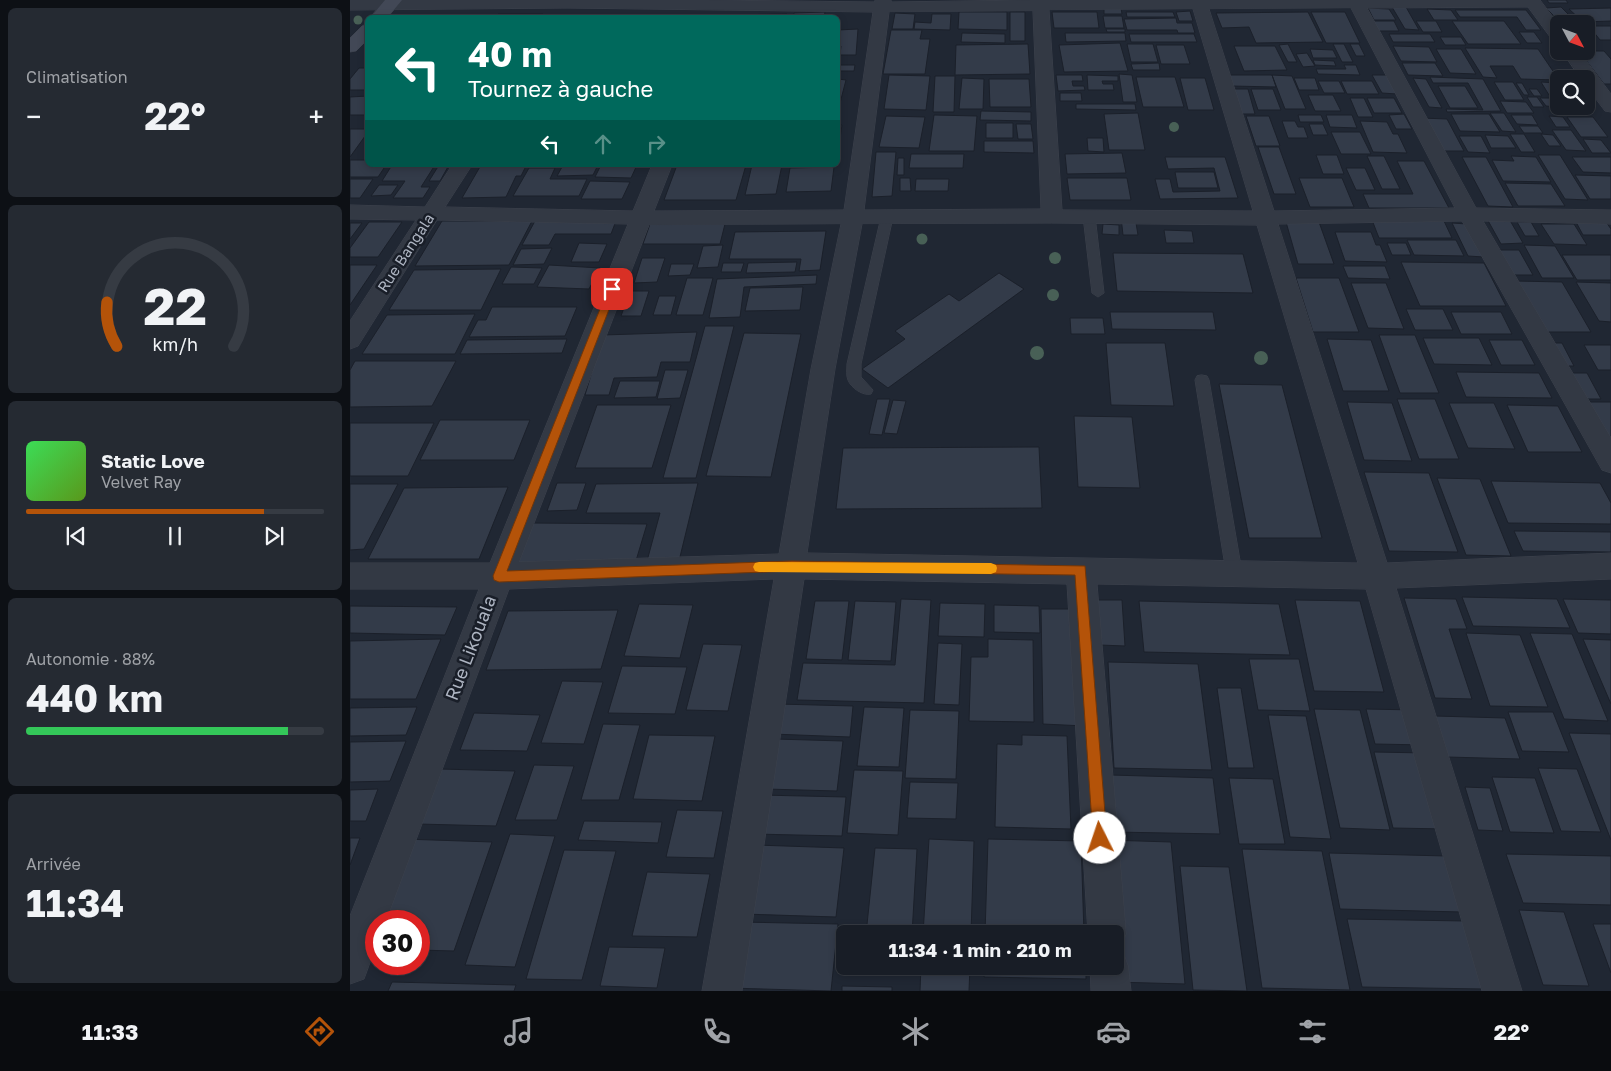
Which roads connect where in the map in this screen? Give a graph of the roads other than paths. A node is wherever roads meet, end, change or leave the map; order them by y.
1 (568, 1) edge
2 (1356, 1) edge
3 (1532, 1) edge
4 (392, 2) edge
5 (1040, 2) edge
6 (882, 3) edge
7 (1199, 3) edge
8 (350, 5) edge
9 (727, 7) edge
10 (381, 15) edge
11 (559, 15) edge
12 (1550, 25) edge
13 (365, 32) edge
14 (350, 47) edge
15 (1577, 60) edge
16 (1611, 107) edge
17 (461, 167) edge
18 (661, 167) edge
19 (350, 212) edge
20 (432, 213) junction
21 (1469, 214) junction
22 (1052, 216) junction
23 (1089, 216) junction
24 (853, 217) junction
25 (888, 217) junction
26 (1611, 217) edge
27 (641, 218) junction
28 (1265, 218) junction
29 (1098, 293) dead end
30 (350, 340) edge
31 (1202, 380) dead end
32 (866, 390) dead end
33 (1611, 462) edge
34 (792, 566) junction
35 (1611, 566) edge
36 (1081, 570) junction
37 (1234, 572) junction
38 (350, 576) edge
39 (499, 576) junction
40 (1378, 576) junction
41 (1106, 925) edge
42 (350, 965) edge
43 (1110, 975) edge
44 (722, 991) edge
45 (1111, 991) edge
46 (1502, 991) edge

1 - 4 street
1 - 9 street
1 - 11 street
2 - 3 street
2 - 7 street
2 - 21 street
3 - 12 street
4 - 8 street
4 - 10 main road
5 - 6 street
5 - 7 street
5 - 22 street
6 - 9 street
6 - 24 street
7 - 28 street
13 - 14 main road
15 - 16 street
17 - 20 street, Rue Bangala
18 - 27 street, Rue Likouala
19 - 20 street
20 - 27 street
20 - 30 street, Rue Bangala
21 - 26 street
21 - 28 street
21 - 33 street
22 - 23 street
22 - 25 street
23 - 28 street
23 - 29 lane
24 - 25 street
24 - 27 street
24 - 34 street
25 - 32 lane
27 - 39 street, Rue Likouala
28 - 40 street
31 - 37 lane
34 - 36 street
34 - 39 street
34 - 44 street
35 - 40 street
36 - 37 street
36 - 41 street
37 - 40 street
38 - 39 street
39 - 42 street, Rue Likouala
40 - 46 street
43 - 45 street

